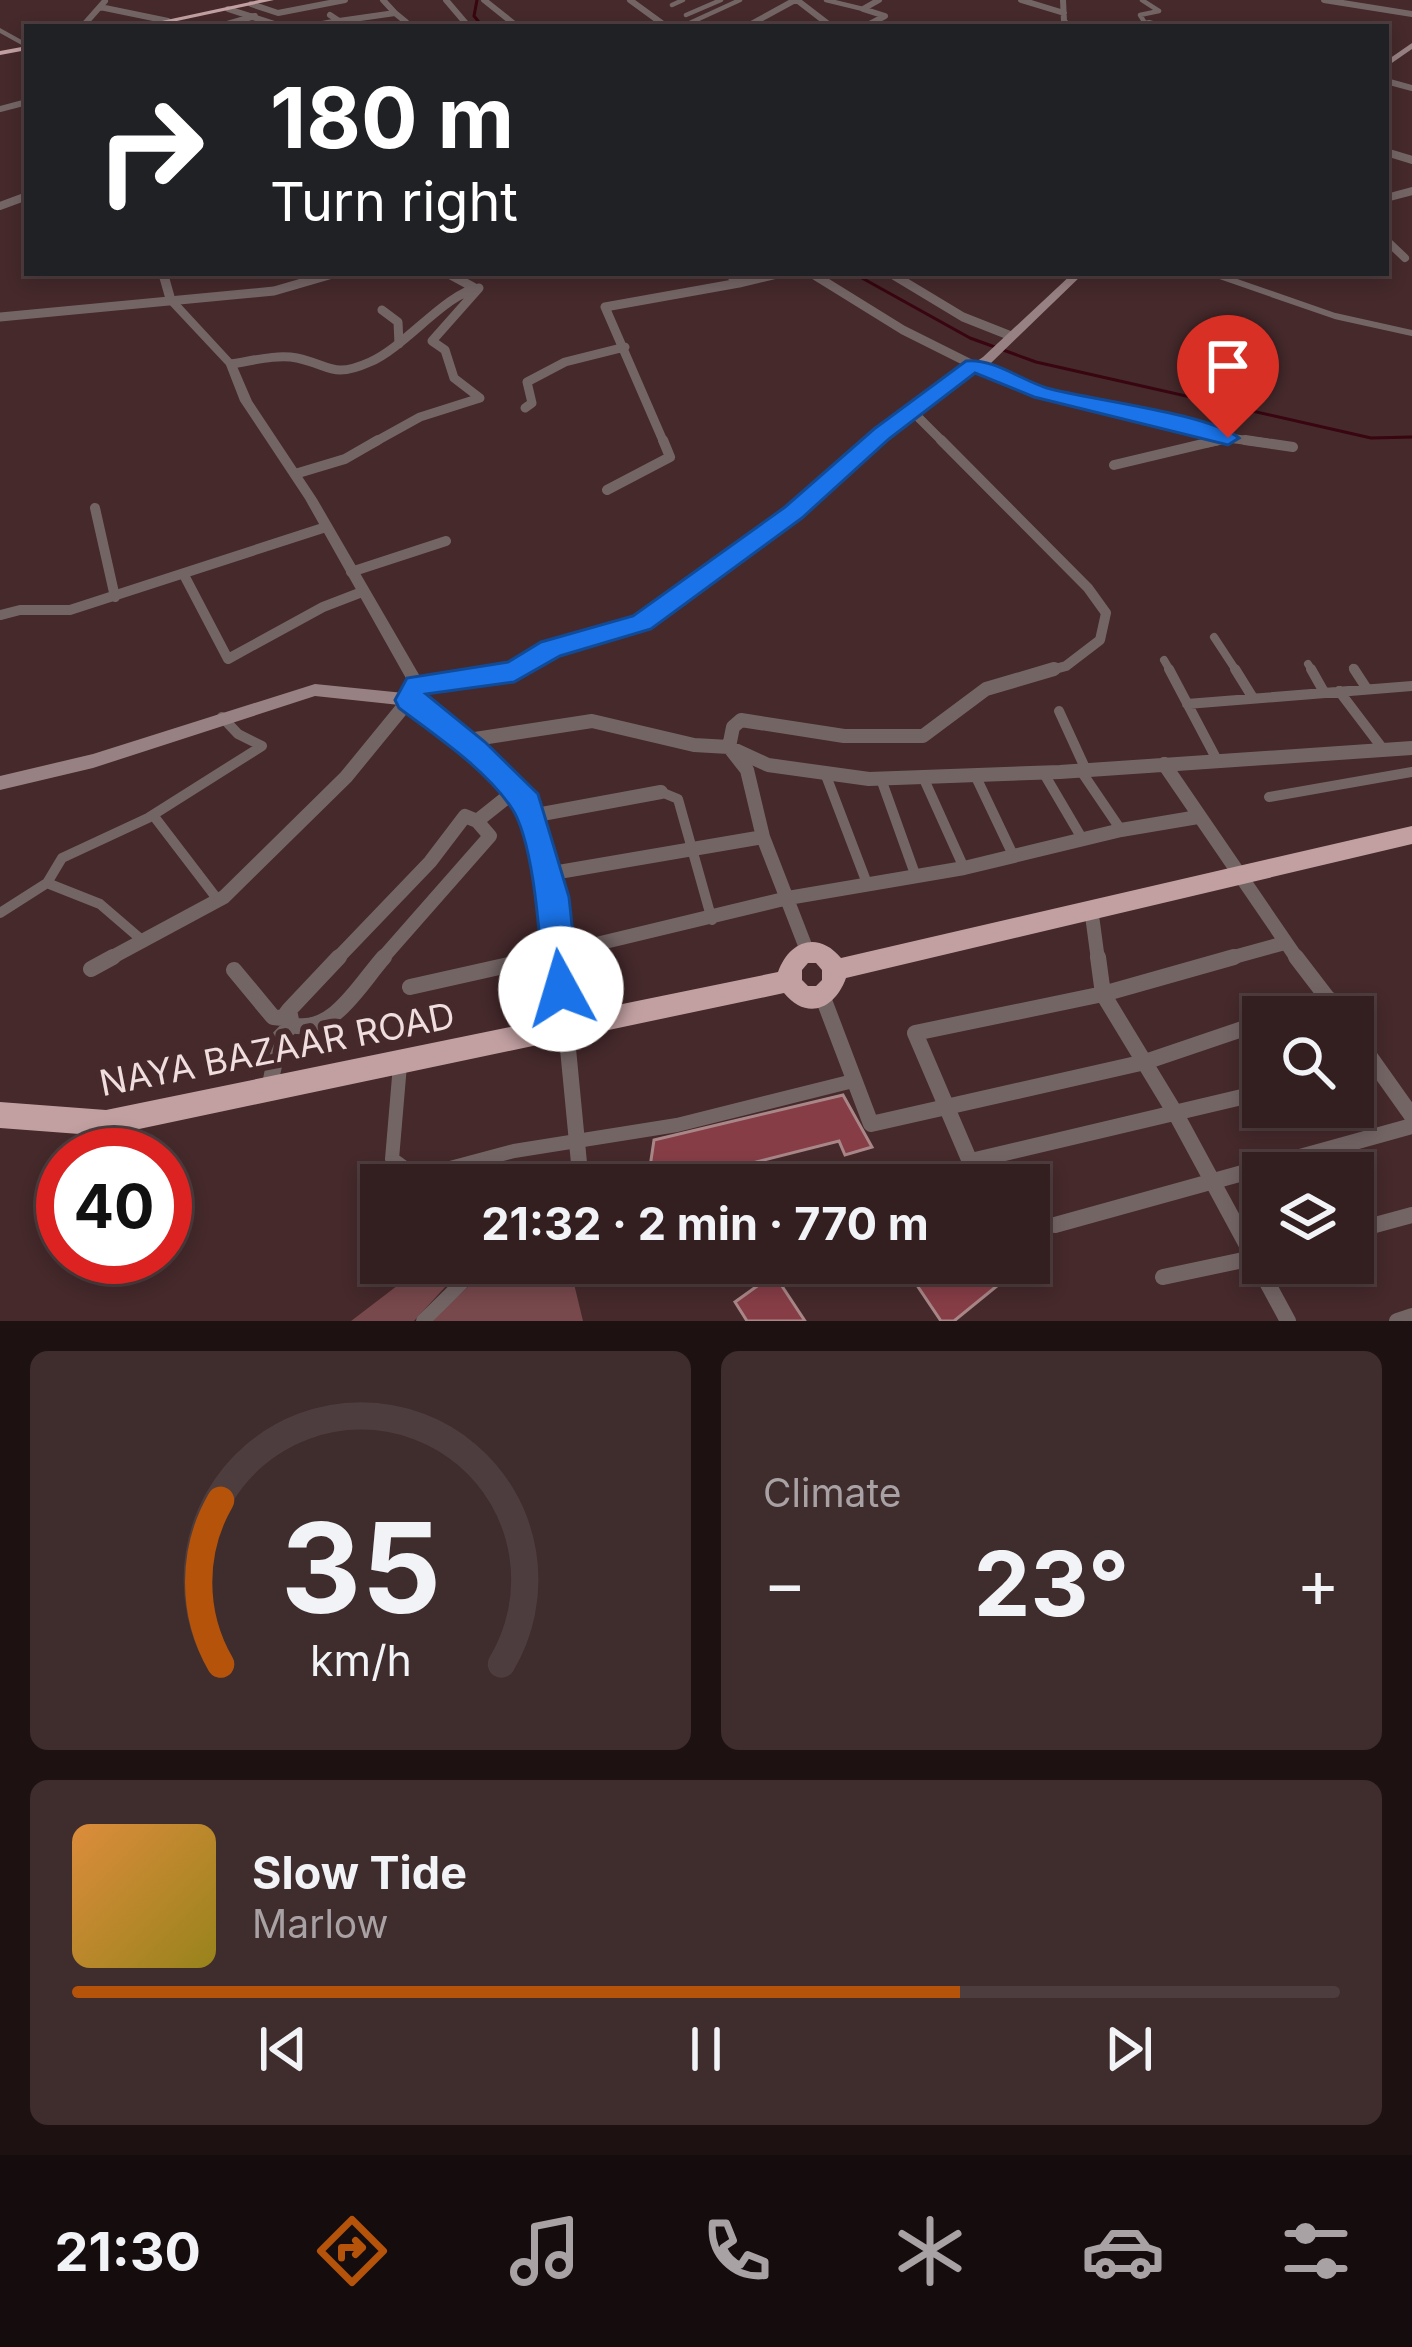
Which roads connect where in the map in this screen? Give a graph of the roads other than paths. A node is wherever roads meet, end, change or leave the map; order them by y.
1 (106, 0) edge
2 (122, 0) edge
3 (270, 0) edge
4 (345, 0) edge
5 (383, 0) edge
6 (446, 0) edge
7 (484, 0) edge
8 (631, 0) edge
9 (683, 0) edge
10 (722, 0) edge
11 (740, 0) edge
12 (796, 0) edge
13 (826, 0) edge
14 (879, 0) edge
15 (1021, 0) edge
16 (1063, 0) edge
17 (1142, 0) edge
18 (1324, 0) edge
19 (251, 4) junction
20 (672, 5) dead end
21 (100, 7) junction
22 (228, 9) junction
23 (863, 9) junction
24 (395, 13) junction
25 (1064, 13) junction
26 (686, 14) dead end
27 (1412, 14) edge
28 (330, 15) dead end
29 (256, 16) junction
30 (168, 21) junction
31 (339, 21) junction
32 (1145, 23) dead end
33 (85, 24) edge
34 (153, 24) edge
35 (228, 24) edge
36 (276, 24) edge
37 (323, 24) edge
38 (400, 24) edge
39 (467, 24) edge
40 (514, 24) edge
41 (663, 24) edge
42 (688, 24) edge
43 (752, 24) edge
44 (828, 24) edge
45 (869, 24) edge
46 (1069, 24) edge
47 (1389, 243) edge
48 (1405, 258) dead end
49 (164, 276) edge
50 (326, 276) edge
51 (453, 276) edge
52 (731, 276) edge
53 (769, 276) edge
54 (816, 276) edge
55 (895, 276) edge
56 (1076, 276) edge
57 (1221, 276) edge
58 (739, 283) junction
59 (472, 286) junction
60 (170, 299) junction
61 (382, 310) dead end
62 (0, 316) edge
63 (1412, 333) edge
64 (1010, 338) junction
65 (399, 344) junction
66 (625, 347) junction
67 (980, 363) junction
68 (231, 364) junction
69 (525, 408) dead end
70 (912, 411) junction
71 (1228, 438) junction
72 (1293, 447) dead end
73 (1114, 466) dead end
74 (296, 474) junction
75 (607, 490) dead end
76 (95, 508) dead end
77 (326, 527) junction
78 (446, 541) dead end
79 (350, 572) junction
80 (184, 575) junction
81 (362, 592) junction
82 (115, 597) junction
83 (1, 615) edge
84 (1214, 637) dead end
85 (1164, 660) dead end
86 (1309, 664) dead end
87 (1353, 668) dead end
88 (1412, 686) edge
89 (1367, 689) junction
90 (1340, 691) junction
91 (1324, 692) junction
92 (413, 693) junction
93 (1253, 698) junction
94 (1187, 704) junction
95 (1059, 711) dead end
96 (222, 717) junction
97 (462, 741) junction
98 (730, 747) junction
99 (1412, 748) edge
100 (1384, 749) junction
101 (1216, 758) junction
102 (1165, 764) junction
103 (1084, 771) junction
104 (1043, 772) junction
105 (1412, 772) edge
106 (824, 773) junction
107 (974, 773) junction
108 (923, 777) junction
109 (881, 779) junction
110 (0, 783) edge
111 (516, 790) junction
112 (662, 792) joint
113 (1269, 797) dead end
114 (153, 815) junction
115 (531, 816) junction
116 (1198, 817) junction
117 (477, 821) junction
118 (1121, 830) junction
119 (1412, 835) edge
120 (764, 837) junction
121 (1082, 840) junction
122 (691, 848) junction
123 (1014, 856) junction
124 (964, 868) junction
125 (547, 874) junction
126 (915, 874) junction
127 (1237, 874) junction
128 (47, 884) junction
129 (868, 886) junction
130 (788, 898) junction
131 (218, 900) junction
132 (1091, 908) junction
133 (0, 913) edge
134 (712, 920) junction
135 (143, 941) junction
136 (1285, 944) junction
137 (556, 952) junction
138 (808, 953) junction
139 (91, 969) dead end
140 (234, 970) dead end
141 (835, 970) junction
142 (789, 981) junction
143 (410, 987) dead end
144 (1103, 994) junction
145 (822, 995) junction
146 (1327, 996) edge
147 (291, 1018) junction
148 (566, 1027) junction
149 (1242, 1029) edge
150 (400, 1062) junction
151 (1145, 1062) junction
152 (1374, 1063) edge
153 (853, 1081) junction
154 (269, 1090) junction
155 (1242, 1097) edge
156 (950, 1108) junction
157 (0, 1115) edge
158 (1178, 1116) junction
159 (1412, 1116) edge
160 (1412, 1126) edge
161 (579, 1153) junction
162 (970, 1161) junction
163 (575, 1164) edge
164 (581, 1164) edge
165 (971, 1164) edge
166 (1215, 1183) junction
167 (1412, 1215) edge
168 (1054, 1225) dead end
169 (1374, 1225) edge
170 (1242, 1228) edge
171 (1242, 1260) edge
172 (1163, 1277) dead end
173 (461, 1284) edge
174 (1271, 1284) edge
175 (1412, 1316) edge
176 (424, 1321) edge
177 (1288, 1321) edge
178 (1397, 1321) edge

1 - 21 street
2 - 21 street
3 - 19 highway
4 - 19 street
5 - 24 street
6 - 39 street
7 - 40 street
8 - 41 street
9 - 20 street
10 - 26 street
11 - 42 street
12 - 43 street
12 - 44 street
13 - 23 street
14 - 23 street
15 - 25 street
16 - 25 street
17 - 32 street
18 - 27 street
19 - 22 highway
21 - 30 street
21 - 33 street
22 - 29 street
22 - 30 highway
23 - 45 street
24 - 31 street
24 - 38 street
25 - 46 street
28 - 31 street
29 - 35 street
29 - 36 street
30 - 34 highway
31 - 37 street
47 - 48 street
49 - 60 street
50 - 60 street
51 - 59 street
52 - 58 street
53 - 58 street
54 - 67 street
55 - 64 street
56 - 64 main road
57 - 63 street
58 - 66 street
59 - 65 street
59 - 74 street
60 - 62 street
60 - 68 street
61 - 65 street
64 - 67 main road
65 - 68 street
66 - 69 street
66 - 75 street
67 - 70 main road
67 - 71 street
68 - 74 street
70 - 92 main road
70 - 98 street
71 - 72 street
71 - 73 street
74 - 77 street
76 - 82 street
77 - 79 street
77 - 80 street
78 - 79 street
79 - 81 street
80 - 81 street
80 - 82 street
81 - 92 street
82 - 83 street
84 - 93 street
85 - 94 street
86 - 91 street
87 - 89 street
88 - 89 street
89 - 90 street
90 - 91 street
90 - 100 street
91 - 93 street
92 - 96 main road
92 - 97 street
92 - 131 street
93 - 94 street
94 - 101 street
95 - 103 street
96 - 110 main road
96 - 114 street
97 - 98 street
97 - 111 street
98 - 106 street
98 - 120 street
99 - 100 street
100 - 101 street
101 - 102 street
102 - 103 street
102 - 116 street
103 - 104 street
103 - 118 street
104 - 107 street
104 - 121 street
105 - 113 street
106 - 109 street
106 - 129 street
107 - 108 street
107 - 123 street
108 - 109 street
108 - 124 street
109 - 126 street
111 - 115 street
111 - 117 street
112 - 115 street
112 - 122 street
114 - 128 street
114 - 131 street
115 - 125 street
116 - 118 street
116 - 127 street
117 - 147 street
117 - 147 street
118 - 121 street
119 - 127 highway
120 - 122 street
120 - 130 street
121 - 123 street
122 - 125 street
122 - 134 street
123 - 124 street
124 - 126 street
125 - 137 street
126 - 129 street
127 - 132 highway
127 - 136 street
128 - 133 street
128 - 135 street
129 - 130 street
130 - 134 street
130 - 138 street
131 - 135 street
132 - 141 highway
132 - 144 street
134 - 137 street
135 - 139 street
136 - 144 street
136 - 146 street
137 - 143 street
137 - 148 street
138 - 141 highway
138 - 142 highway
140 - 147 street
141 - 145 highway
142 - 145 highway
142 - 148 highway, NAYA BAZAAR ROAD
144 - 151 street
144 - 156 street
145 - 153 street
147 - 154 street
148 - 150 highway, NAYA BAZAAR ROAD
148 - 161 street
149 - 151 street
150 - 154 highway, NAYA BAZAAR ROAD
150 - 161 street
151 - 156 street
151 - 158 street
152 - 159 street
153 - 156 street
153 - 161 street
154 - 157 highway, NAYA BAZAAR ROAD
155 - 158 street
156 - 162 street
158 - 162 street
158 - 166 street
160 - 166 street
161 - 163 street
161 - 164 street
162 - 165 street
166 - 168 street
166 - 170 street
167 - 169 street
171 - 172 street
173 - 176 street
174 - 177 street
175 - 178 street

